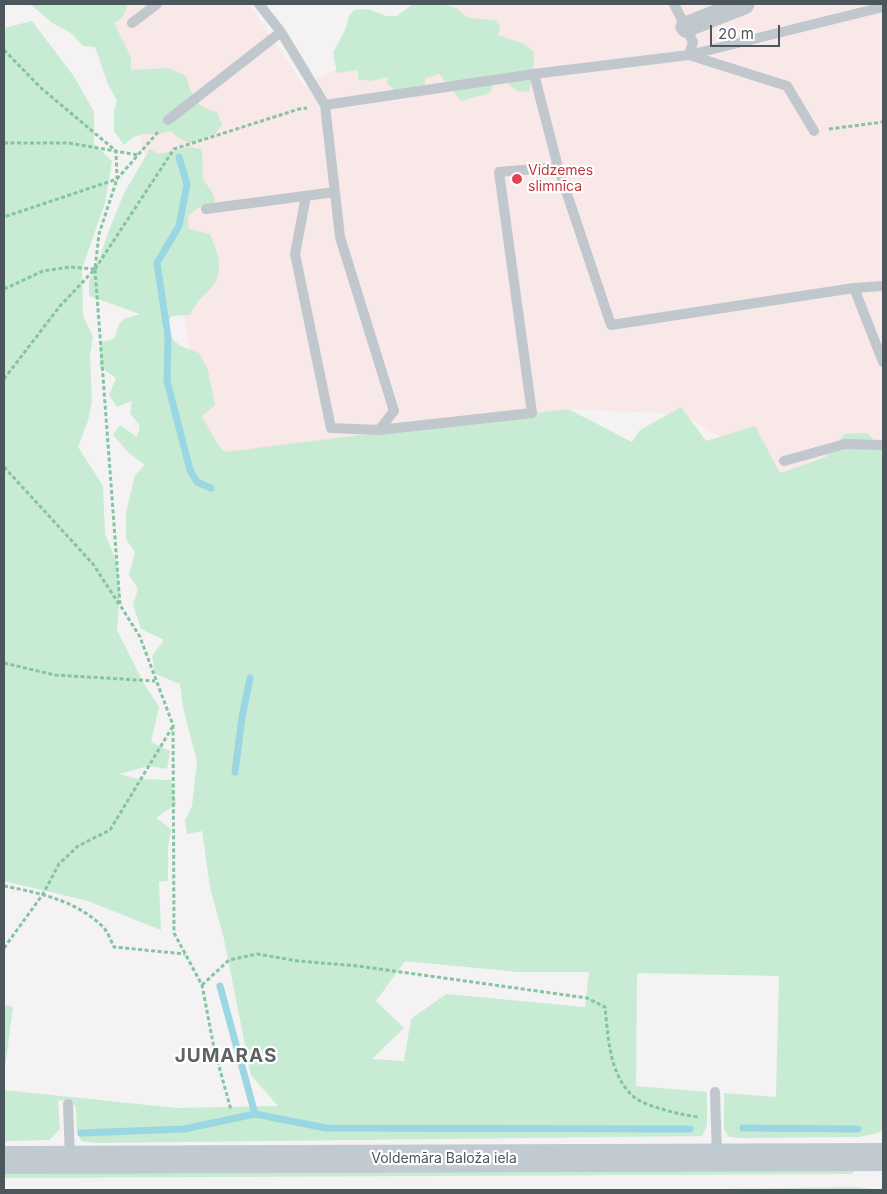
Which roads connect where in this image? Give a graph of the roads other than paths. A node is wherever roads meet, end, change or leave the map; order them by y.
1 (157, 4) edge
2 (259, 4) edge
3 (674, 4) edge
4 (744, 4) edge
5 (883, 7) edge
6 (132, 23) dead end
7 (686, 27) junction
8 (281, 32) junction
9 (689, 55) junction
10 (534, 74) junction
11 (325, 105) junction
12 (168, 120) road end
13 (814, 131) road end
14 (558, 167) junction
15 (335, 192) junction
16 (306, 196) junction
17 (206, 209) dead end
18 (883, 286) edge
19 (854, 288) junction
20 (883, 362) edge
21 (379, 430) junction
22 (883, 445) edge
23 (784, 461) dead end
24 (715, 1092) dead end
25 (68, 1104) dead end
26 (883, 1157) edge
27 (717, 1158) junction
28 (4, 1160) edge
29 (70, 1160) junction

1 - 6 lane
2 - 8 lane
3 - 7 lane
4 - 7 street
5 - 9 lane
7 - 9 lane
8 - 11 lane
8 - 12 lane
9 - 10 lane
9 - 13 lane
10 - 11 lane
10 - 14 lane
11 - 15 lane
14 - 19 lane
14 - 21 lane
15 - 16 lane
15 - 21 lane
16 - 17 lane
16 - 21 lane
18 - 19 lane
19 - 20 lane
22 - 23 lane
24 - 27 lane
25 - 29 lane
26 - 27 main road, Voldemāra Baloža iela
27 - 29 main road, Voldemāra Baloža iela
28 - 29 main road, Voldemāra Baloža iela

